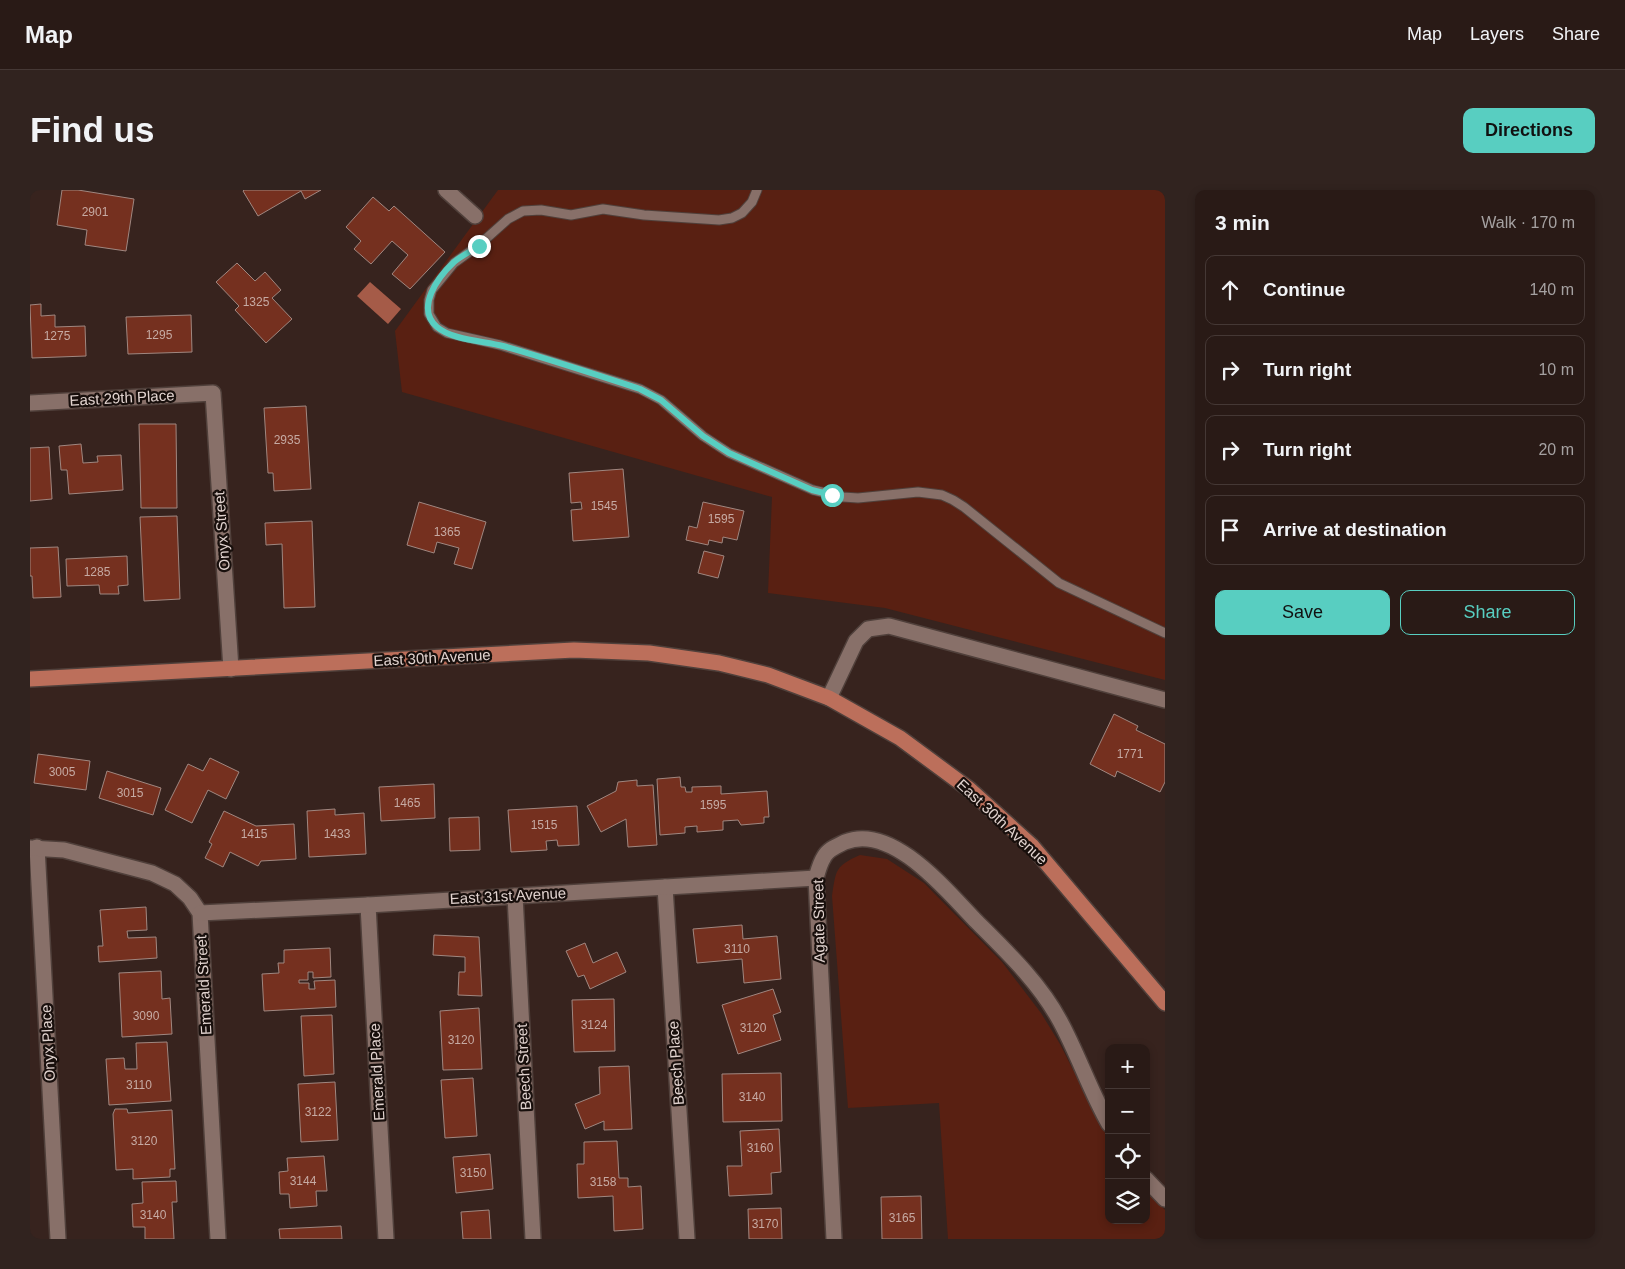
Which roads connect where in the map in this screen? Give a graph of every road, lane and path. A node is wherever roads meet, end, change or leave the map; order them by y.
1 (446, 190) edge
2 (757, 190) edge
3 (475, 216) dead end
4 (213, 394) joint
5 (30, 403) edge
6 (1165, 633) edge
7 (231, 669) junction
8 (30, 679) edge
9 (828, 698) junction
10 (1165, 700) edge
11 (34, 848) edge
12 (816, 878) junction
13 (665, 887) junction
14 (515, 896) junction
15 (368, 905) junction
16 (200, 913) junction
17 (1165, 1003) edge
18 (1105, 1117) edge
19 (1150, 1183) edge
20 (1165, 1199) edge
21 (58, 1239) edge
22 (218, 1239) edge
23 (386, 1239) edge
24 (533, 1239) edge
25 (687, 1239) edge
26 (834, 1239) edge

1 - 3 street
2 - 6 lane
4 - 5 street, East 29th Place
4 - 7 street, Onyx Street
7 - 8 main road, East 30th Avenue
7 - 9 main road, East 30th Avenue
9 - 10 street
9 - 17 main road, East 30th Avenue
11 - 16 street, Emerald Street
11 - 21 street, Onyx Place
12 - 13 street, East 31st Avenue
12 - 18 street, Agate Street
12 - 26 street, Agate Street
13 - 14 street, East 31st Avenue
13 - 25 street, Beech Place
14 - 15 street, East 31st Avenue
14 - 24 street, Beech Street
15 - 16 street, East 31st Avenue
15 - 23 street, Emerald Place
16 - 22 street, Emerald Street
19 - 20 street

